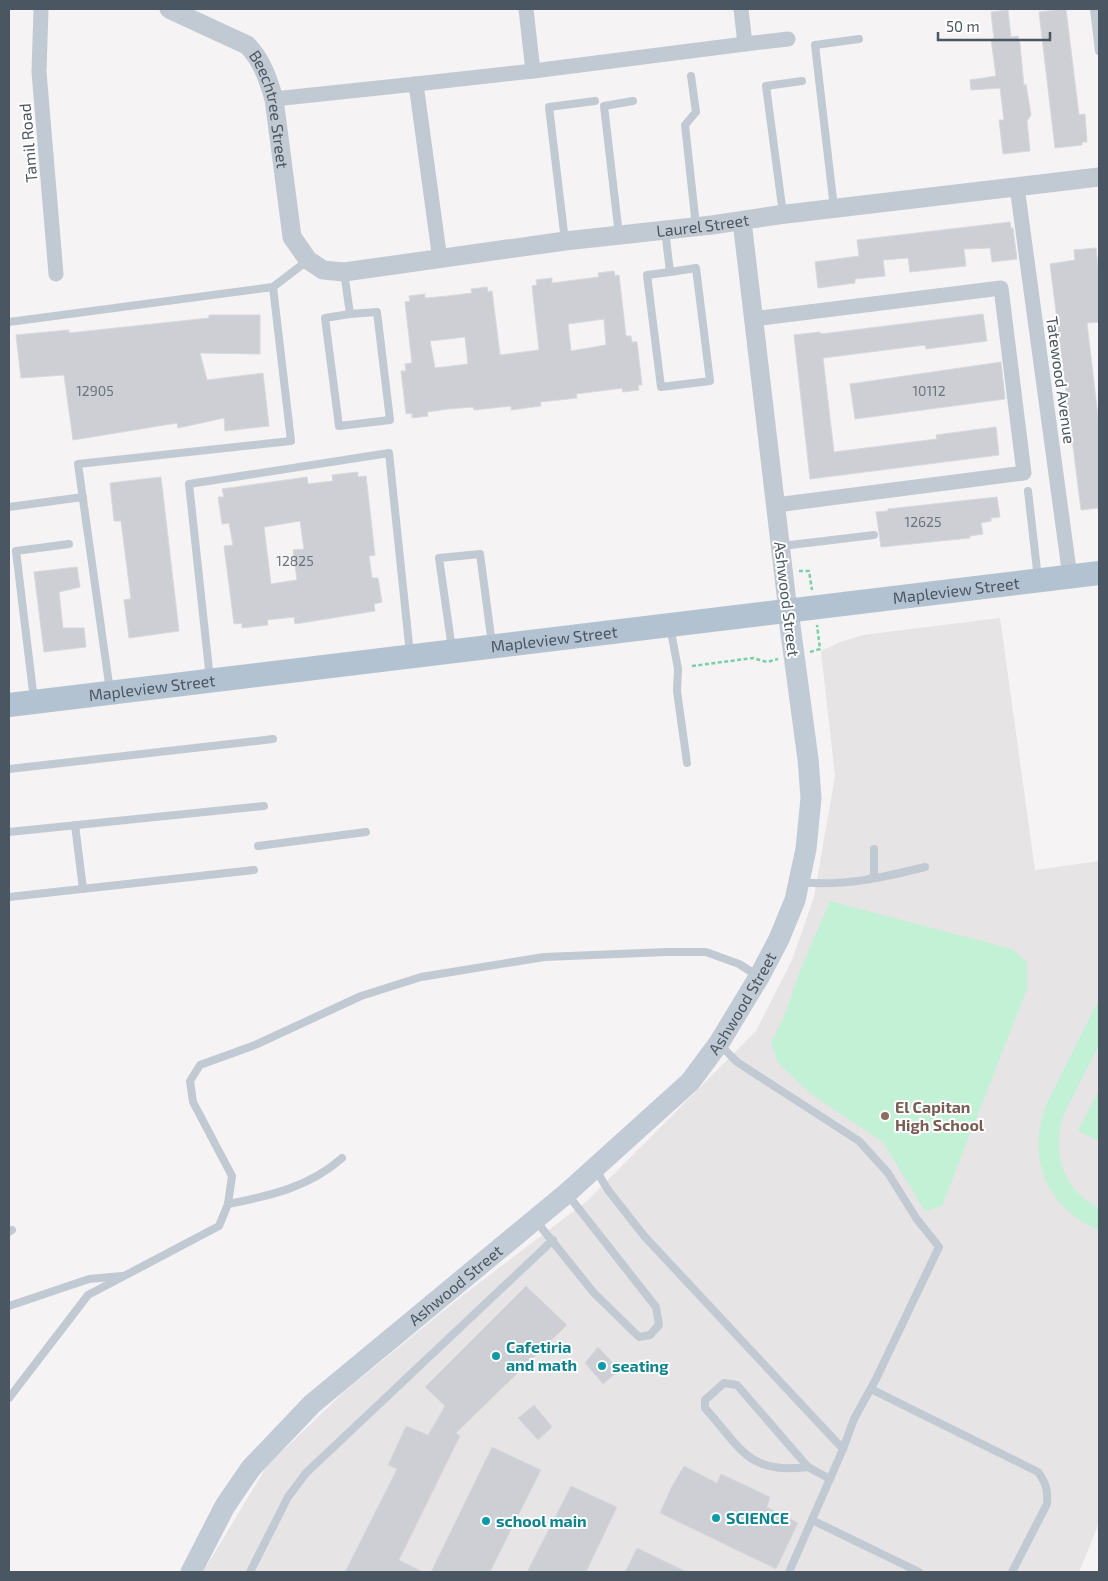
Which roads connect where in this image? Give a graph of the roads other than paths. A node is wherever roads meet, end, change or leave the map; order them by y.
1 (41, 9) edge
2 (169, 9) edge
3 (526, 9) edge
4 (741, 9) edge
5 (1094, 9) edge
6 (788, 39) dead end
7 (860, 39) dead end
8 (745, 44) junction
9 (1099, 50) edge
10 (532, 71) junction
11 (691, 76) dead end
12 (802, 81) dead end
13 (416, 84) junction
14 (274, 98) junction
15 (595, 101) dead end
16 (633, 101) dead end
17 (1099, 177) edge
18 (1017, 187) junction
19 (834, 208) junction
20 (783, 215) junction
21 (742, 221) junction
22 (696, 227) junction
23 (664, 230) junction
24 (619, 236) junction
25 (565, 241) junction
26 (308, 260) junction
27 (440, 260) junction
28 (344, 272) junction
29 (670, 272) junction
30 (56, 274) dead end
31 (273, 287) junction
32 (350, 314) junction
33 (753, 319) junction
34 (9, 322) edge
35 (1028, 491) dead end
36 (82, 497) junction
37 (776, 505) junction
38 (9, 507) edge
39 (874, 535) dead end
40 (68, 544) dead end
41 (780, 546) junction
42 (1099, 573) edge
43 (1070, 577) junction
44 (1038, 581) junction
45 (788, 611) junction
46 (670, 625) junction
47 (492, 646) junction
48 (453, 651) junction
49 (410, 656) junction
50 (210, 680) junction
51 (110, 693) junction
52 (34, 702) junction
53 (9, 705) edge
54 (273, 739) dead end
55 (686, 763) dead end
56 (9, 769) edge
57 (264, 806) dead end
58 (76, 825) junction
59 (9, 832) edge
60 (366, 832) dead end
61 (258, 846) dead end
62 (874, 849) dead end
63 (925, 867) dead end
64 (254, 870) dead end
65 (874, 878) junction
66 (799, 881) junction
67 (83, 889) junction
68 (9, 897) edge
69 (759, 976) junction
70 (718, 1043) junction
71 (342, 1158) dead end
72 (595, 1168) junction
73 (567, 1193) junction
74 (228, 1204) junction
75 (535, 1219) junction
76 (553, 1240) junction
77 (124, 1276) junction
78 (9, 1306) edge
79 (871, 1389) junction
80 (9, 1398) edge
81 (843, 1449) junction
82 (808, 1467) junction
83 (830, 1479) junction
84 (812, 1520) junction
85 (191, 1572) edge
86 (250, 1572) edge
87 (789, 1572) edge
88 (919, 1572) edge
89 (1012, 1572) edge

1 - 30 street, Tamil Road
2 - 14 street, Beechtree Street
3 - 10 street
4 - 8 street
5 - 9 lane
6 - 8 street
7 - 19 lane
8 - 10 street
10 - 13 street
11 - 22 lane
12 - 20 lane
13 - 14 street
13 - 27 street
14 - 26 street, Beechtree Street
15 - 25 lane
16 - 24 lane
17 - 18 street, Laurel Street
18 - 19 street, Laurel Street
18 - 43 street, Tatewood Avenue
19 - 20 street, Laurel Street
20 - 21 street, Laurel Street
21 - 22 street, Laurel Street
21 - 33 street, Ashwood Street
22 - 23 street, Laurel Street
23 - 24 street, Laurel Street
23 - 29 lane
24 - 25 street, Laurel Street
25 - 27 street, Laurel Street
26 - 28 street, Laurel Street
26 - 31 lane
27 - 28 street, Laurel Street
28 - 32 lane
29 - 29 lane
31 - 34 lane
31 - 36 lane
32 - 32 lane
33 - 37 street, Ashwood Street
33 - 37 street
35 - 44 lane
36 - 38 lane
36 - 51 lane
37 - 41 street, Ashwood Street
39 - 41 lane
40 - 52 lane
41 - 45 street, Ashwood Street
42 - 43 main road, Mapleview Street
43 - 44 main road, Mapleview Street
44 - 45 main road, Mapleview Street
45 - 46 main road, Mapleview Street
45 - 66 main road, Ashwood Street
46 - 47 main road, Mapleview Street
46 - 55 lane
47 - 48 main road, Mapleview Street
47 - 48 lane
48 - 49 main road, Mapleview Street
49 - 50 main road, Mapleview Street
49 - 50 lane
50 - 51 main road, Mapleview Street
51 - 52 main road, Mapleview Street
52 - 53 main road, Mapleview Street
54 - 56 lane
57 - 58 lane
58 - 59 lane
58 - 67 lane
60 - 61 lane
62 - 65 lane
63 - 65 lane
64 - 67 lane
65 - 66 lane
66 - 69 main road, Ashwood Street
67 - 68 lane
69 - 70 main road, Ashwood Street
69 - 74 lane
70 - 72 main road, Ashwood Street
70 - 79 lane
71 - 74 lane
72 - 73 main road, Ashwood Street
72 - 81 lane
73 - 75 main road, Ashwood Street
73 - 76 lane
74 - 77 lane
75 - 76 lane
75 - 85 main road, Ashwood Street
76 - 86 lane
77 - 78 lane
77 - 80 lane
79 - 81 lane
79 - 89 lane
81 - 83 lane
82 - 82 lane
82 - 83 lane
83 - 84 lane
84 - 87 lane
84 - 88 lane

